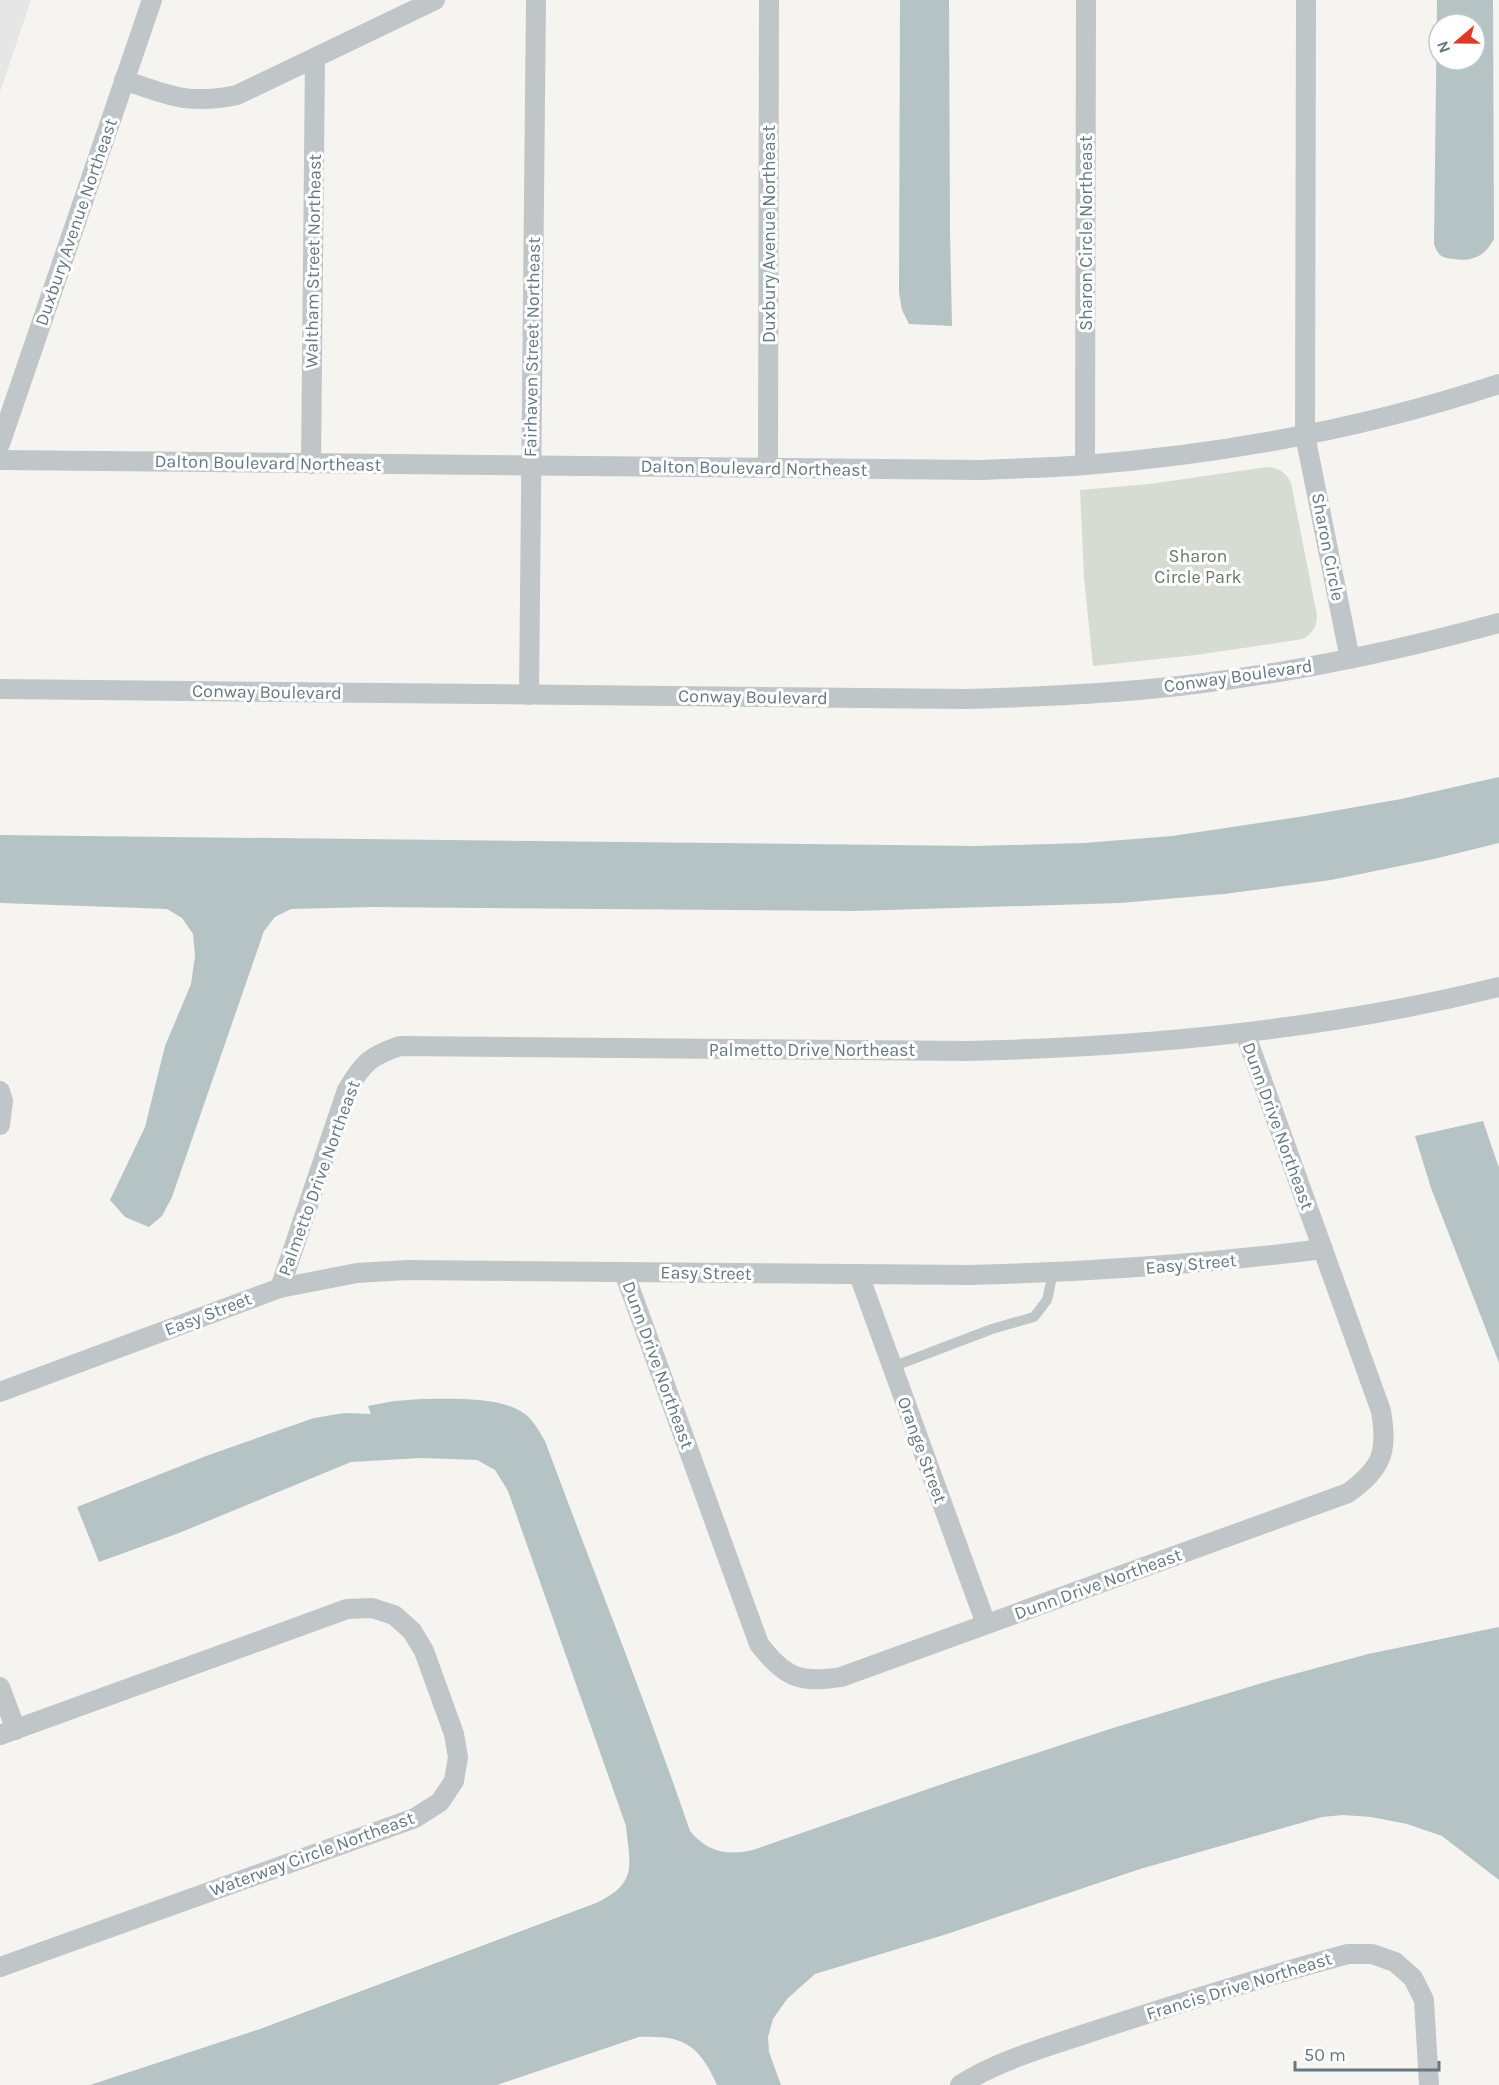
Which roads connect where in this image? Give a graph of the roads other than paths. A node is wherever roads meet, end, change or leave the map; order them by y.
1 (152, 0) edge
2 (435, 0) edge
3 (536, 0) edge
4 (770, 0) edge
5 (1086, 0) edge
6 (1306, 0) edge
7 (315, 58) junction
8 (124, 80) junction
9 (1499, 384) edge
10 (1305, 435) junction
11 (0, 444) edge
12 (0, 460) edge
13 (311, 464) junction
14 (1085, 465) junction
15 (531, 466) junction
16 (768, 468) junction
17 (1499, 623) edge
18 (1350, 659) junction
19 (0, 689) edge
20 (529, 695) junction
21 (1499, 987) edge
22 (1245, 1033) junction
23 (0, 1091) edge
24 (0, 1125) edge
25 (1323, 1249) junction
26 (624, 1272) junction
27 (1053, 1273) junction
28 (859, 1275) junction
29 (280, 1288) junction
30 (892, 1367) junction
31 (0, 1392) edge
32 (986, 1624) junction
33 (0, 1687) edge
34 (8, 1733) edge
35 (0, 1967) edge
36 (960, 2085) edge
37 (1429, 2085) edge

1 - 8 street, Duxbury Avenue Northeast
2 - 7 street
3 - 15 street, Fairhaven Street Northeast
4 - 16 street, Duxbury Avenue Northeast
5 - 14 street, Sharon Circle Northeast
6 - 10 street
7 - 8 street
7 - 13 street, Waltham Street Northeast
8 - 11 street, Duxbury Avenue Northeast
9 - 10 street, Dalton Boulevard Northeast
10 - 14 street, Dalton Boulevard Northeast
10 - 18 street, Sharon Circle
12 - 13 street, Dalton Boulevard Northeast
13 - 15 street, Dalton Boulevard Northeast
14 - 16 street, Dalton Boulevard Northeast
15 - 16 street, Dalton Boulevard Northeast
15 - 20 street, Fairhaven Street Northeast
17 - 18 street, Conway Boulevard
18 - 20 street, Conway Boulevard
19 - 20 street, Conway Boulevard
21 - 22 street, Palmetto Drive Northeast
22 - 25 street, Dunn Drive Northeast
22 - 29 street, Palmetto Drive Northeast
23 - 24 street
25 - 27 street, Easy Street
25 - 32 street, Dunn Drive Northeast
26 - 28 street, Easy Street
26 - 29 street, Easy Street
26 - 32 street, Dunn Drive Northeast
27 - 28 street, Easy Street
27 - 30 lane
28 - 30 street, Orange Street
29 - 31 street, Easy Street
30 - 32 street, Orange Street
33 - 34 street
34 - 35 street, Waterway Circle Northeast
36 - 37 street, Francis Drive Northeast

